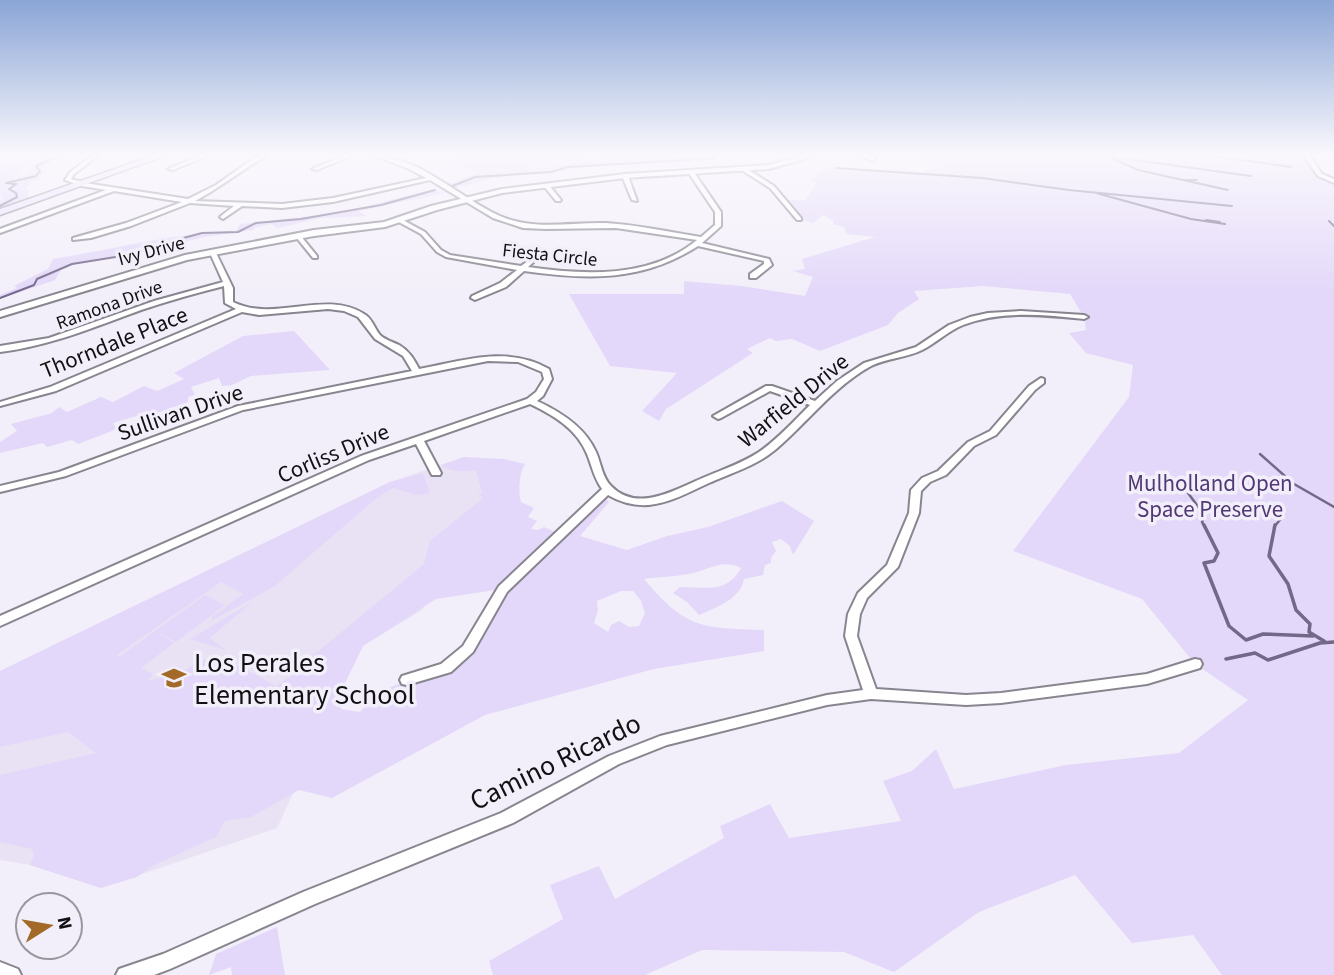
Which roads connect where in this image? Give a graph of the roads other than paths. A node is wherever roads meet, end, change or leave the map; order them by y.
1 (30, 202) edge
2 (79, 202) edge
3 (184, 202) edge
4 (192, 202) edge
5 (321, 202) edge
6 (459, 202) edge
7 (467, 202) edge
8 (710, 202) edge
9 (784, 202) edge
10 (240, 205) junction
11 (0, 212) edge
12 (223, 217) dead end
13 (799, 219) dead end
14 (399, 220) junction
15 (0, 230) edge
16 (298, 236) junction
17 (75, 239) dead end
18 (701, 242) junction
19 (213, 253) junction
20 (315, 257) dead end
21 (535, 258) dead end
22 (523, 268) junction
23 (753, 276) dead end
24 (227, 283) junction
25 (475, 298) dead end
26 (239, 311) junction
27 (0, 314) edge
28 (1084, 317) dead end
29 (0, 349) edge
30 (417, 373) junction
31 (1041, 381) dead end
32 (530, 401) junction
33 (2, 404) dead end
34 (816, 404) junction
35 (718, 416) dead end
36 (418, 439) junction
37 (436, 473) dead end
38 (0, 489) edge
39 (607, 490) junction
40 (0, 621) edge
41 (1195, 664) dead end
42 (407, 680) dead end
43 (871, 694) junction
44 (0, 971) edge
45 (12, 975) edge
46 (125, 975) edge

1 - 11 main road
2 - 15 street
3 - 17 street
4 - 10 street
5 - 10 street
6 - 14 street, Ivy Drive
7 - 18 street
8 - 18 street
9 - 13 street
10 - 12 street
14 - 16 street, Ivy Drive
14 - 22 street, Fiesta Circle
16 - 19 street, Ivy Drive
16 - 20 street
18 - 22 street, Fiesta Circle
18 - 23 street
19 - 24 street
19 - 27 street, Ivy Drive
21 - 22 street
22 - 25 street
24 - 26 street
24 - 29 street, Ramona Drive
26 - 30 street
26 - 33 street, Thorndale Place
28 - 34 street, Warfield Drive
30 - 32 street
30 - 38 street, Sullivan Drive
31 - 43 street
32 - 36 street, Corliss Drive
32 - 39 street
34 - 35 street
34 - 39 street, Warfield Drive
36 - 37 street
36 - 40 street, Corliss Drive
39 - 42 street
41 - 43 street, Camino Ricardo
43 - 46 street, Camino Ricardo
44 - 45 street

